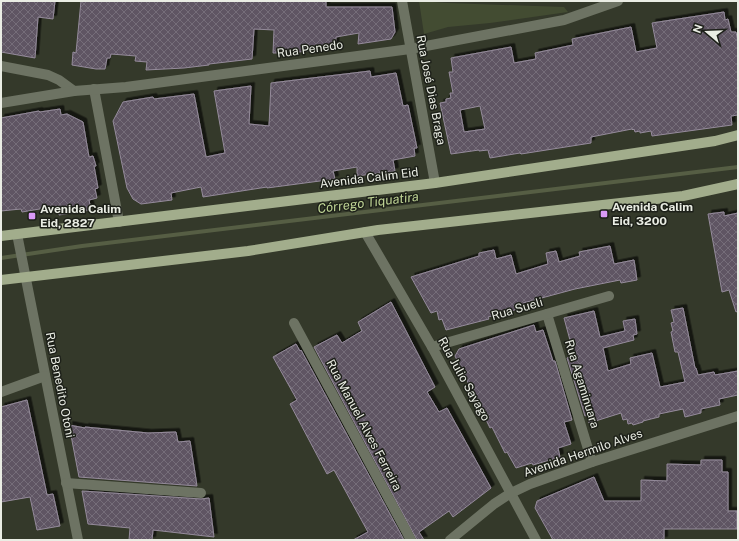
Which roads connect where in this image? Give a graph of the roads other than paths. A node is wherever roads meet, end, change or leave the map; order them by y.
1 (402, 1) edge
2 (618, 1) edge
3 (410, 49) junction
4 (1, 66) edge
5 (94, 89) junction
6 (74, 91) junction
7 (1, 103) edge
8 (738, 135) edge
9 (436, 183) junction
10 (738, 184) edge
11 (120, 222) junction
12 (365, 232) junction
13 (17, 234) junction
14 (1, 236) edge
15 (26, 277) junction
16 (1, 280) edge
17 (609, 296) dead end
18 (547, 314) junction
19 (294, 323) dead end
20 (432, 347) junction
21 (45, 376) junction
22 (1, 392) edge
23 (738, 416) edge
24 (592, 462) junction
25 (66, 483) junction
26 (201, 493) dead end
27 (511, 493) junction
28 (78, 540) edge
29 (412, 540) edge
30 (450, 540) edge
31 (536, 540) edge

1 - 3 street, Rua José Dias Braga
2 - 3 street, Rua Penedo
3 - 5 street, Rua Penedo
3 - 9 street, Rua José Dias Braga
4 - 6 street
5 - 6 street, Rua Penedo
5 - 11 street
6 - 7 street, Rua Penedo
8 - 9 main road, Avenida Calim Eid
9 - 11 main road, Avenida Calim Eid
10 - 12 main road
11 - 13 main road, Avenida Calim Eid
12 - 15 main road
12 - 20 street, Rua Julio Sayago
13 - 14 main road, Avenida Calim Eid
13 - 15 street, Rua Benedito Otoni
15 - 16 main road
15 - 21 street, Rua Benedito Otoni
17 - 18 street, Rua Sueli
18 - 20 street, Rua Sueli
18 - 24 street, Rua Agaminuara
19 - 29 street, Rua Manuel Alves Ferreira
20 - 27 street, Rua Julio Sayago
21 - 22 street
21 - 25 street, Rua Benedito Otoni
23 - 24 street, Avenida Hermilo Alves
24 - 27 street, Avenida Hermilo Alves
25 - 26 street
25 - 28 street, Rua Benedito Otoni
27 - 30 street, Avenida Hermilo Alves
27 - 31 street, Rua Julio Sayago

